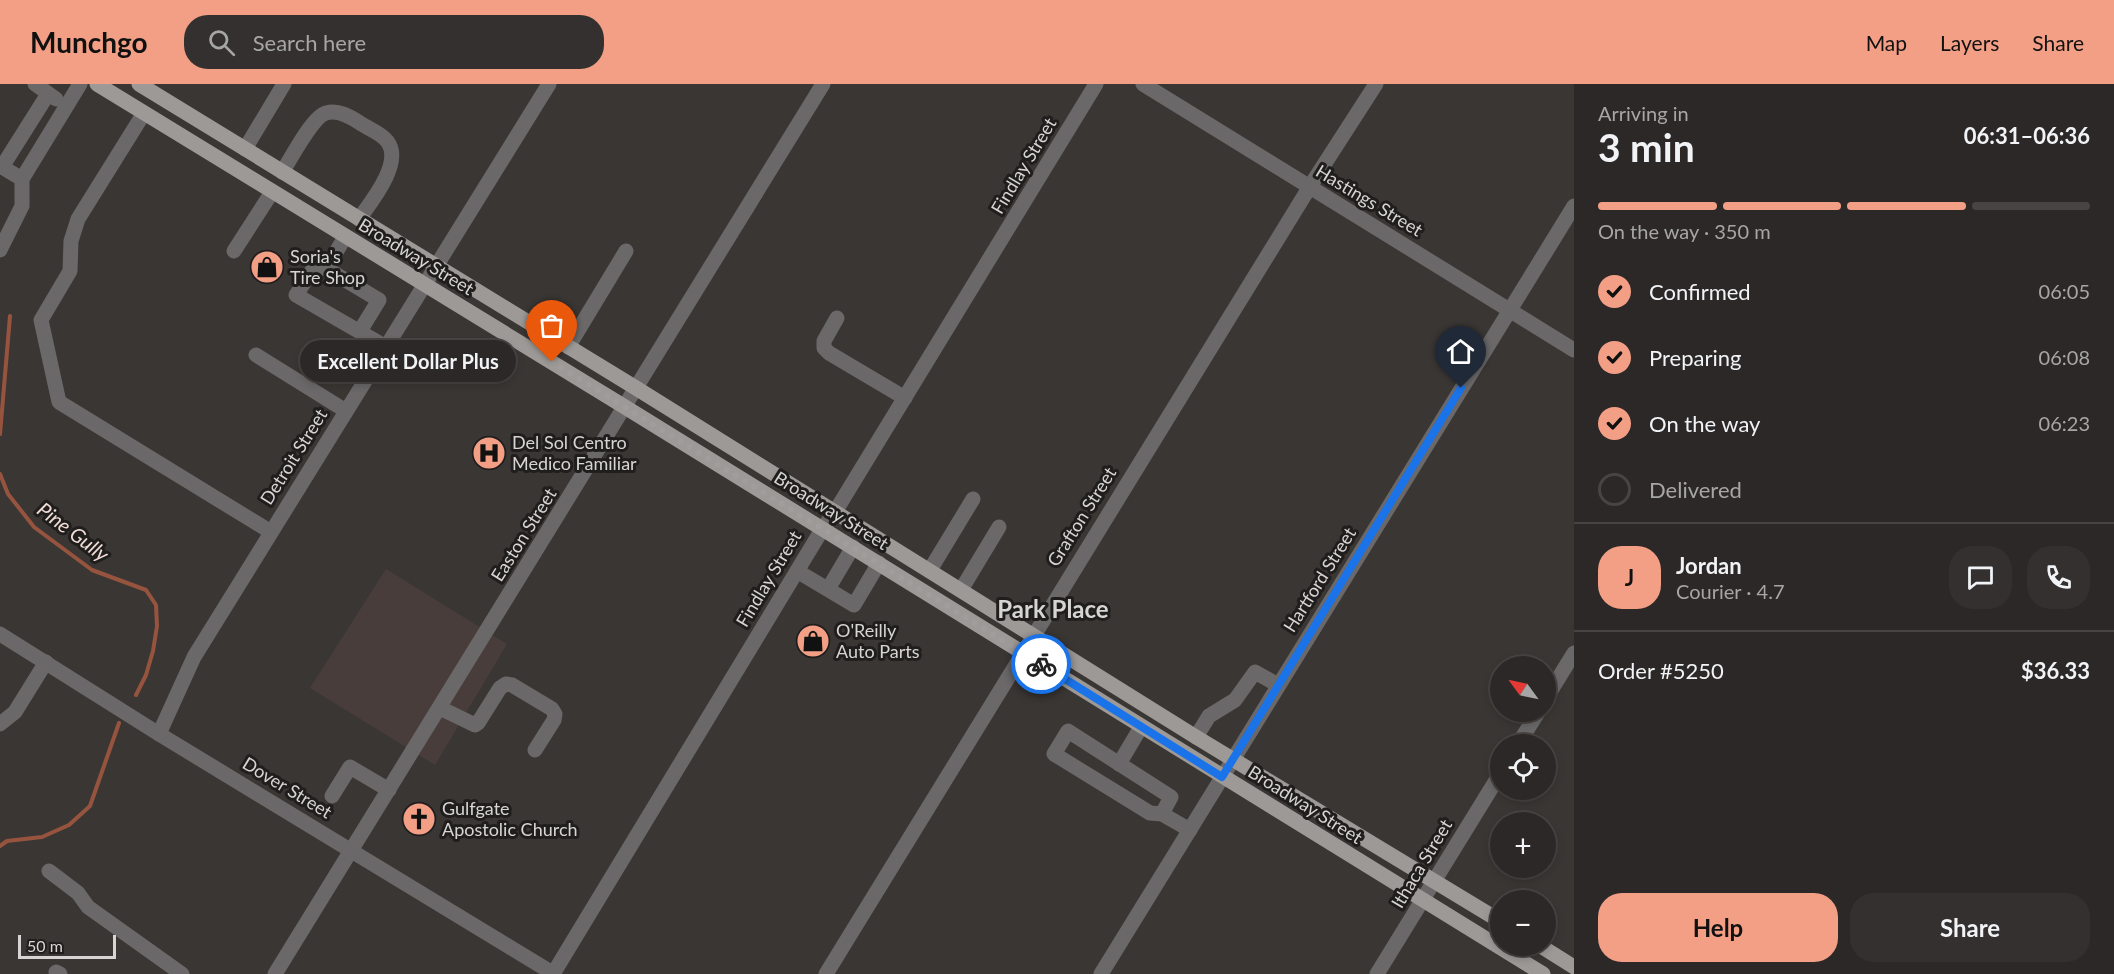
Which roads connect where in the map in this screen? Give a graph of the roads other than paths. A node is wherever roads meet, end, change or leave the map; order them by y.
1 (34, 84) edge
2 (80, 84) edge
3 (97, 84) edge
4 (140, 84) edge
5 (284, 84) edge
6 (549, 84) edge
7 (823, 84) edge
8 (1096, 84) edge
9 (1143, 84) edge
10 (1376, 84) edge
11 (48, 94) junction
12 (66, 106) junction
13 (144, 113) junction
14 (245, 149) junction
15 (283, 173) junction
16 (22, 179) junction
17 (1309, 188) junction
18 (272, 192) junction
19 (1574, 206) edge
20 (359, 219) junction
21 (345, 237) junction
22 (0, 250) edge
23 (234, 251) dead end
24 (626, 251) dead end
25 (436, 266) junction
26 (326, 269) junction
27 (424, 285) junction
28 (1509, 309) junction
29 (837, 318) dead end
30 (360, 331) junction
31 (386, 346) junction
32 (568, 347) junction
33 (1574, 350) edge
34 (256, 355) dead end
35 (636, 388) junction
36 (905, 398) junction
37 (625, 407) junction
38 (346, 411) junction
39 (973, 499) dead end
40 (835, 512) junction
41 (999, 527) dead end
42 (823, 528) junction
43 (271, 532) junction
44 (853, 547) junction
45 (879, 563) junction
46 (930, 570) junction
47 (797, 571) junction
48 (828, 589) junction
49 (961, 590) junction
50 (0, 634) edge
51 (1034, 634) junction
52 (1022, 652) junction
53 (1574, 653) edge
54 (46, 662) junction
55 (1556, 682) edge
56 (1278, 685) junction
57 (440, 708) junction
58 (0, 724) edge
59 (1142, 727) junction
60 (159, 734) junction
61 (1196, 736) junction
62 (535, 750) dead end
63 (1233, 759) junction
64 (1119, 764) junction
65 (1222, 777) junction
66 (389, 790) junction
67 (1490, 790) edge
68 (332, 796) dead end
69 (1162, 814) junction
70 (1190, 830) junction
71 (352, 850) junction
72 (49, 870) dead end
73 (1435, 881) junction
74 (1423, 901) junction
75 (1490, 915) edge
76 (1556, 956) edge
77 (1574, 967) edge
78 (182, 974) edge
79 (275, 974) edge
80 (554, 974) edge
81 (826, 974) edge
82 (1101, 974) edge
83 (1377, 974) edge
84 (1543, 974) edge

1 - 11 street
2 - 12 street
3 - 13 main road, Broadway Street
4 - 14 main road, Broadway Street
5 - 14 street
6 - 25 street, Detroit Street
7 - 35 street, Easton Street
8 - 36 street, Findlay Street
9 - 17 street, Hastings Street
10 - 17 street, Grafton Street
11 - 12 street
11 - 16 street
12 - 16 street
13 - 18 main road, Broadway Street
13 - 43 street
14 - 15 main road, Broadway Street
15 - 18 main road
15 - 20 main road, Broadway Street
15 - 20 street
16 - 22 street
17 - 28 street, Hastings Street
17 - 51 street, Grafton Street
18 - 21 main road, Broadway Street
18 - 23 street
19 - 28 street, Hartford Street
20 - 25 main road, Broadway Street
21 - 26 street
21 - 27 main road, Broadway Street
24 - 32 street
25 - 27 street, Detroit Street
25 - 32 main road, Broadway Street
26 - 30 street
26 - 30 street
27 - 31 street, Detroit Street
27 - 37 main road, Broadway Street
28 - 33 street, Hastings Street
28 - 56 street, Hartford Street
29 - 36 street
30 - 31 street
31 - 38 street, Detroit Street
32 - 35 main road, Broadway Street
34 - 38 street
35 - 37 street, Easton Street
35 - 40 main road, Broadway Street
36 - 40 street, Findlay Street
37 - 42 main road, Broadway Street
37 - 57 street, Easton Street
38 - 43 street, Detroit Street
39 - 46 street
40 - 42 street, Findlay Street
40 - 46 main road, Broadway Street
41 - 49 street
42 - 44 main road, Broadway Street
42 - 47 street, Findlay Street
43 - 60 street, Detroit Street
44 - 45 main road, Broadway Street
44 - 48 street
45 - 48 street
45 - 52 main road, Broadway Street
46 - 49 main road, Broadway Street
47 - 48 street
47 - 80 street, Findlay Street
49 - 51 main road, Broadway Street
50 - 54 street, Dover Street
51 - 52 street, Grafton Street
51 - 61 main road, Broadway Street
52 - 59 main road, Broadway Street
52 - 81 street, Grafton Street
53 - 55 street
54 - 58 street
54 - 60 street, Dover Street
56 - 61 street
56 - 63 street, Hartford Street
57 - 62 street
57 - 66 street, Easton Street
59 - 64 street
59 - 65 main road, Broadway Street
60 - 71 street, Dover Street
61 - 63 main road, Broadway Street
63 - 65 street, Hartford Street
63 - 73 main road, Broadway Street
64 - 69 street
64 - 69 street
65 - 70 street, Hartford Street
65 - 74 main road, Broadway Street
66 - 68 street
66 - 71 street, Easton Street
67 - 73 street, Ithaca Street
69 - 70 street
70 - 82 street, Hartford Street
71 - 79 street, Easton Street
71 - 80 street, Dover Street
72 - 78 street
73 - 74 street, Ithaca Street
73 - 75 main road, Broadway Street
74 - 83 street, Ithaca Street
74 - 84 main road, Broadway Street
76 - 77 main road

